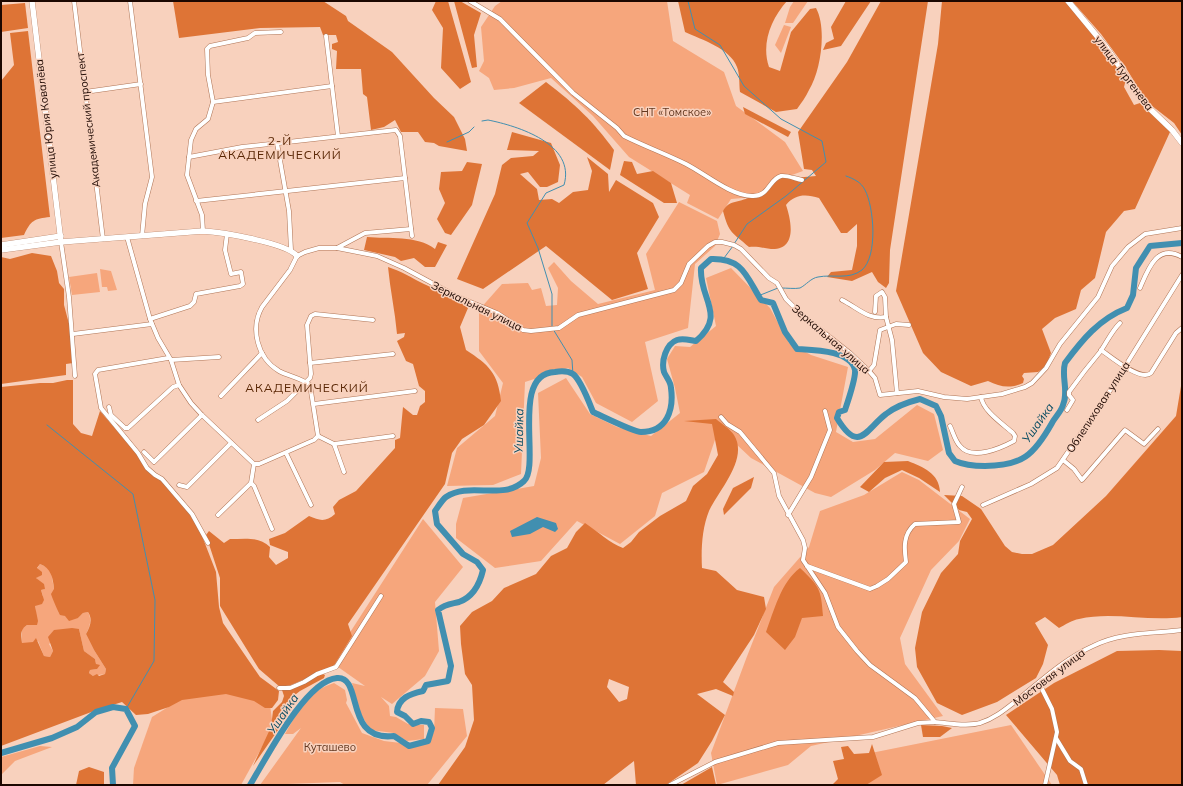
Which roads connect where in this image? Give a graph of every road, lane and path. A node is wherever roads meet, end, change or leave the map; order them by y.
1 (32, 1) edge
2 (74, 1) edge
3 (130, 1) edge
4 (470, 1) edge
5 (1068, 1) edge
6 (281, 32) dead end
7 (326, 36) dead end
8 (141, 84) junction
9 (332, 86) junction
10 (85, 92) junction
11 (213, 102) junction
12 (338, 136) junction
13 (277, 143) junction
14 (1182, 143) edge
15 (189, 157) junction
16 (405, 178) junction
17 (802, 180) dead end
18 (284, 191) junction
19 (196, 201) junction
20 (1182, 228) edge
21 (411, 229) junction
22 (203, 231) junction
23 (228, 234) junction
24 (142, 236) junction
25 (412, 236) dead end
26 (127, 237) junction
27 (61, 239) junction
28 (103, 239) junction
29 (1, 245) edge
30 (337, 248) junction
31 (1, 250) edge
32 (291, 250) junction
33 (297, 256) junction
34 (1182, 257) edge
35 (1182, 275) edge
36 (1140, 288) dead end
37 (842, 300) dead end
38 (875, 312) dead end
39 (886, 317) junction
40 (150, 319) junction
41 (373, 320) dead end
42 (1120, 323) dead end
43 (152, 324) junction
44 (909, 325) dead end
45 (888, 326) junction
46 (1182, 328) edge
47 (73, 334) junction
48 (1101, 350) junction
49 (262, 354) junction
50 (393, 354) dead end
51 (219, 357) dead end
52 (169, 359) junction
53 (310, 363) junction
54 (1124, 366) junction
55 (869, 371) junction
56 (75, 376) dead end
57 (306, 382) junction
58 (179, 385) junction
59 (415, 391) dead end
60 (897, 393) junction
61 (221, 396) dead end
62 (981, 398) junction
63 (314, 404) junction
64 (109, 407) dead end
65 (1067, 410) dead end
66 (824, 411) dead end
67 (202, 415) junction
68 (721, 417) dead end
69 (258, 420) dead end
70 (950, 426) dead end
71 (1158, 429) dead end
72 (318, 436) junction
73 (393, 436) dead end
74 (231, 443) junction
75 (334, 444) junction
76 (144, 452) dead end
77 (286, 453) junction
78 (1063, 460) junction
79 (254, 464) junction
80 (344, 472) dead end
81 (250, 483) junction
82 (179, 485) dead end
83 (962, 487) dead end
84 (311, 505) dead end
85 (983, 505) dead end
86 (218, 515) dead end
87 (788, 515) junction
88 (272, 529) dead end
89 (208, 543) dead end
90 (806, 566) junction
91 (828, 575) junction
92 (818, 582) junction
93 (381, 596) dead end
94 (1182, 630) edge
95 (1039, 683) junction
96 (279, 688) dead end
97 (934, 722) junction
98 (1056, 738) junction
99 (670, 785) edge
100 (1046, 785) edge
101 (1086, 785) edge

1 - 27 street, улица Юрия Ковалёва
2 - 10 street, Академический проспект
3 - 8 street
4 - 17 street
5 - 14 street, улица Тургенева
6 - 11 street
7 - 9 street
8 - 10 street
8 - 24 street
9 - 11 street
9 - 12 street
10 - 28 street, Академический проспект
11 - 15 street
12 - 13 street
12 - 16 street
13 - 15 street
13 - 18 street
15 - 19 street
16 - 18 street
16 - 21 street
18 - 19 street
18 - 32 street
19 - 22 street
20 - 62 street, Зеркальная улица
21 - 25 street
21 - 30 street
22 - 23 street
22 - 24 street
23 - 32 street
23 - 40 street
24 - 26 street
26 - 28 street
26 - 40 street
27 - 28 street
27 - 29 street
27 - 31 street
27 - 47 street
30 - 33 street, Зеркальная улица
30 - 55 street, Зеркальная улица
32 - 33 street
33 - 49 street
34 - 36 street
35 - 54 street, Облепиховая улица
37 - 39 street
38 - 39 street
39 - 45 street
40 - 43 street
41 - 53 street
42 - 48 street
43 - 47 street
43 - 52 street
44 - 45 street
45 - 55 street
45 - 60 street
46 - 54 street
47 - 56 street
48 - 54 street
48 - 65 street
49 - 57 street
49 - 61 street
50 - 53 street
51 - 52 street
52 - 58 street
52 - 89 street
53 - 57 street
54 - 78 street, Облепиховая улица
55 - 60 street, Зеркальная улица
57 - 63 street
57 - 69 street
58 - 64 street
58 - 67 street
59 - 63 street
60 - 62 street, Зеркальная улица
62 - 70 street
63 - 72 street
66 - 87 street
67 - 74 street
67 - 76 street
68 - 87 street
71 - 78 street
72 - 75 street
72 - 77 street
73 - 75 street
74 - 79 street
74 - 82 street
75 - 80 street
77 - 79 street
77 - 84 street
78 - 85 street, Облепиховая улица
79 - 81 street
81 - 86 street
81 - 88 street
83 - 91 street
87 - 90 street
90 - 91 street
90 - 92 street
91 - 92 street
92 - 97 street
93 - 96 street
94 - 95 street, Мостовая улица
95 - 97 street, Мостовая улица
95 - 98 street
97 - 99 street, Мостовая улица
98 - 100 street
98 - 101 street

